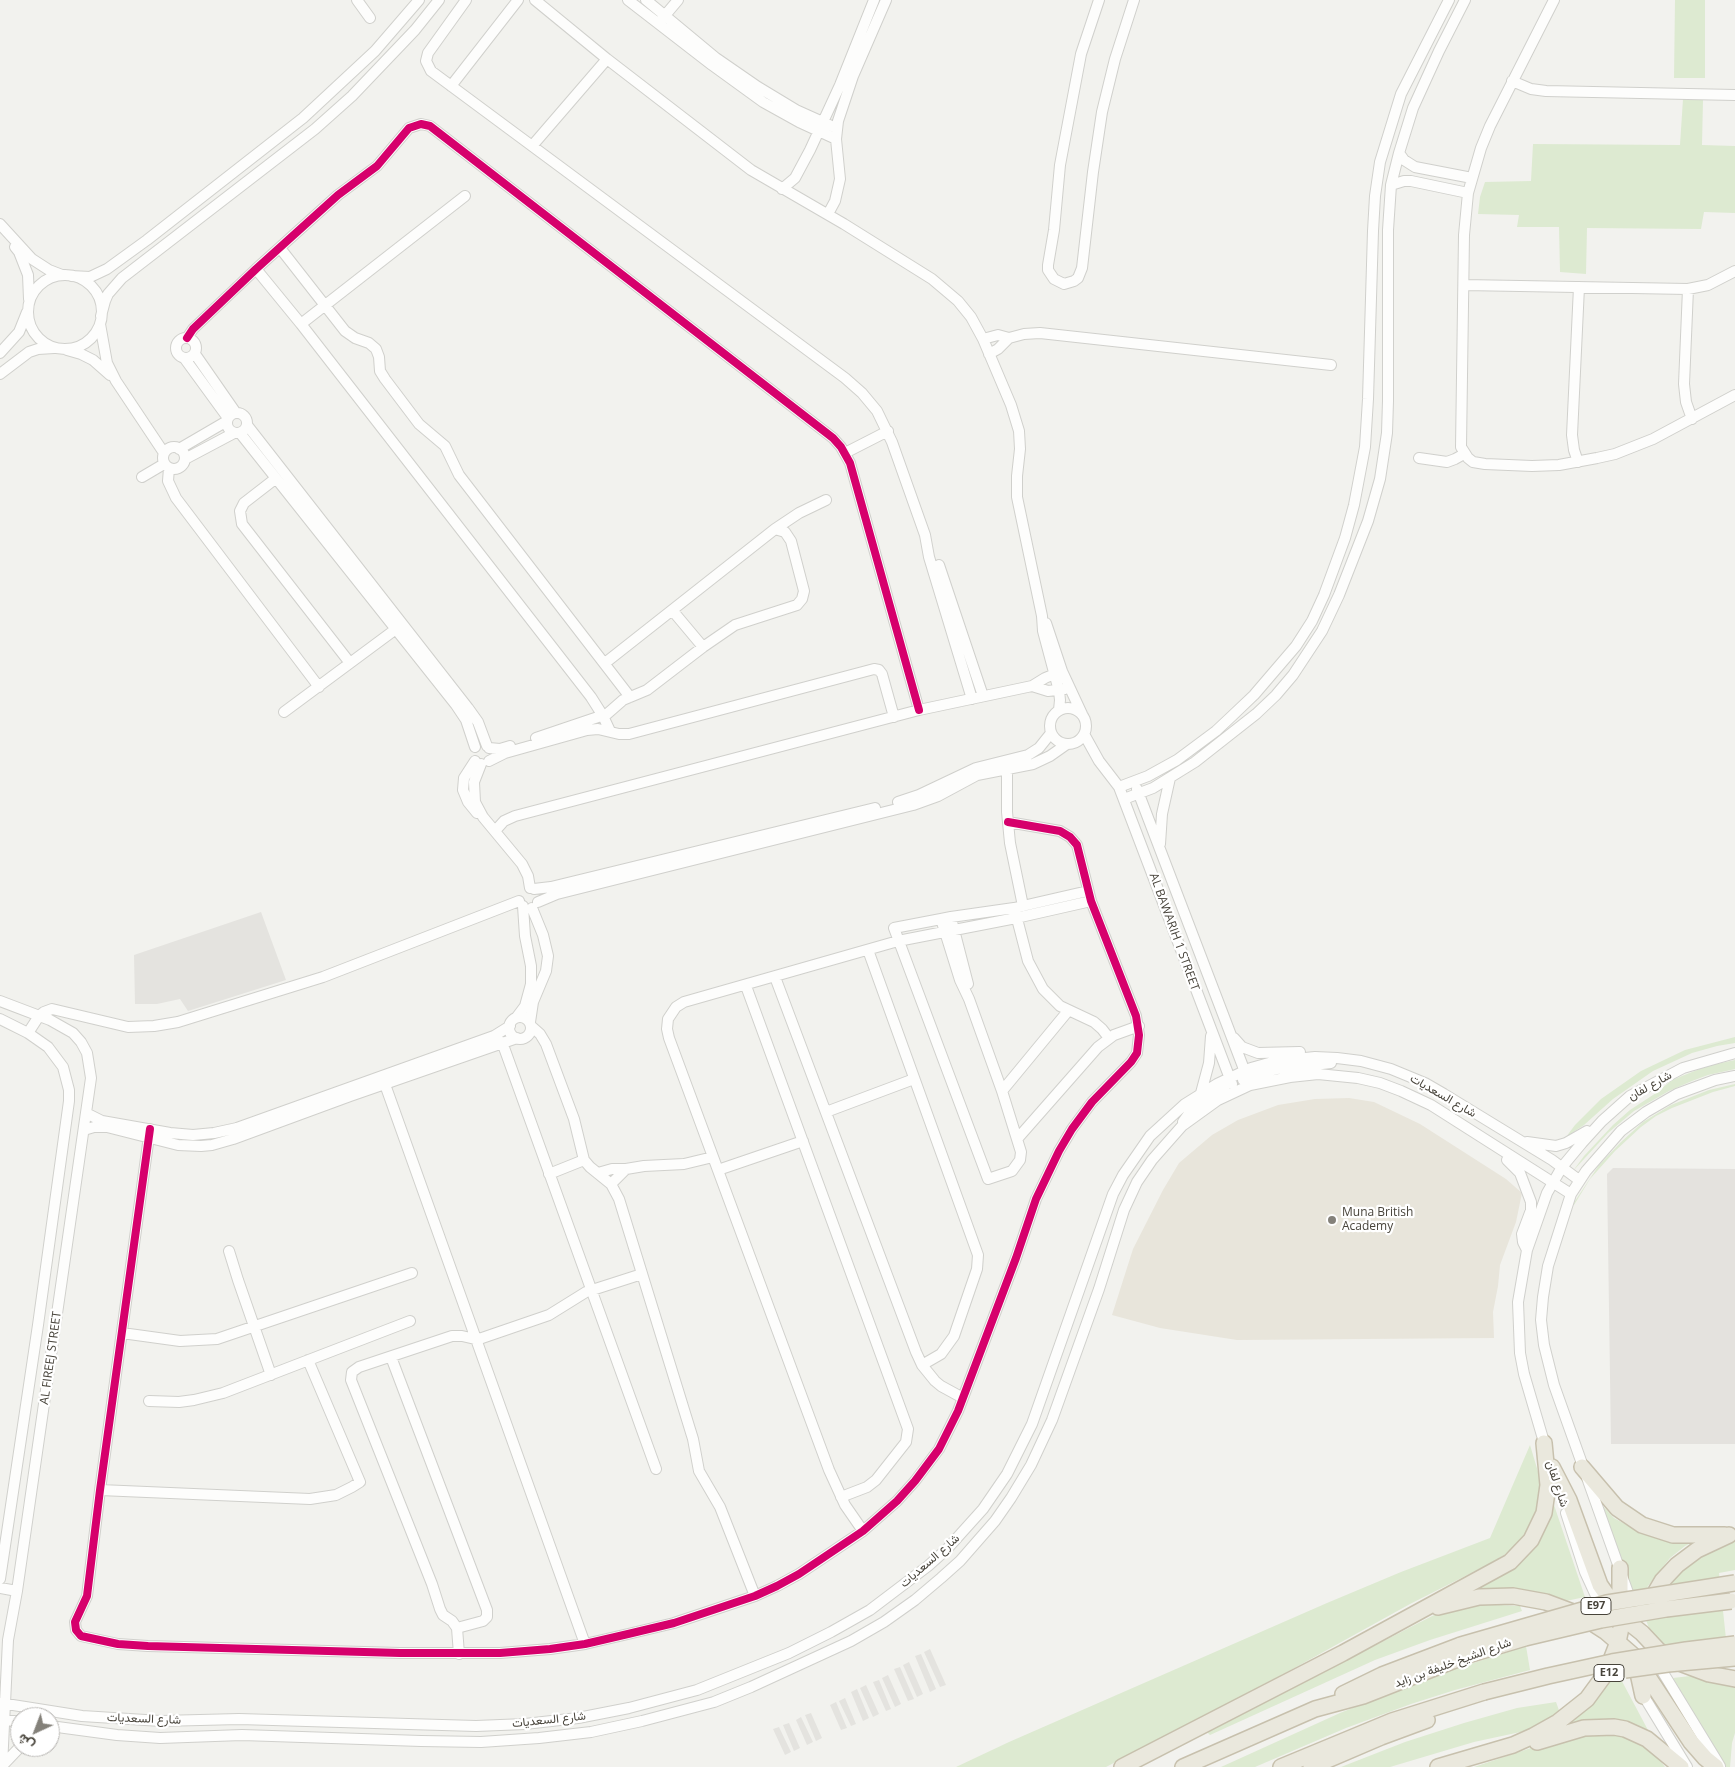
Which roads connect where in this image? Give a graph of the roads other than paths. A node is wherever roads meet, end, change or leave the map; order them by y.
1 (357, 0) edge
2 (419, 0) edge
3 (439, 0) edge
4 (466, 0) edge
5 (518, 0) edge
6 (535, 0) edge
7 (628, 0) edge
8 (646, 0) edge
9 (678, 0) edge
10 (874, 0) edge
11 (886, 0) edge
12 (1099, 0) edge
13 (1134, 0) edge
14 (1449, 0) edge
15 (1465, 0) edge
16 (1554, 0) edge
17 (370, 18) dead end
18 (661, 19) junction
19 (608, 59) junction
20 (1512, 81) junction
21 (451, 86) junction
22 (1735, 95) edge
23 (821, 127) junction
24 (836, 128) junction
25 (836, 139) junction
26 (532, 146) junction
27 (1398, 153) junction
28 (1440, 172) junction
29 (1472, 178) junction
30 (1391, 185) junction
31 (1436, 186) junction
32 (782, 189) junction
33 (1468, 193) junction
34 (465, 196) dead end
35 (828, 214) junction
36 (0, 227) edge
37 (280, 248) junction
38 (256, 269) junction
39 (1735, 271) edge
40 (67, 276) junction
41 (1464, 286) junction
42 (1579, 287) junction
43 (1688, 289) junction
44 (325, 305) junction
45 (28, 306) junction
46 (100, 320) junction
47 (301, 324) junction
48 (187, 338) junction
49 (1009, 338) junction
50 (982, 340) junction
51 (58, 348) junction
52 (0, 353) edge
53 (195, 354) junction
54 (989, 354) junction
55 (185, 359) junction
56 (1331, 365) dead end
57 (0, 374) edge
58 (116, 381) junction
59 (217, 394) junction
60 (1735, 396) edge
61 (230, 417) junction
62 (1692, 419) junction
63 (240, 431) junction
64 (888, 431) junction
65 (171, 450) junction
66 (845, 453) junction
67 (1464, 454) junction
68 (1419, 458) dead end
69 (185, 459) junction
70 (1578, 462) junction
71 (167, 466) junction
72 (142, 477) dead end
73 (275, 479) junction
74 (826, 500) dead end
75 (1351, 517) junction
76 (1368, 521) junction
77 (775, 529) junction
78 (672, 610) junction
79 (399, 627) junction
80 (957, 631) junction
81 (703, 647) junction
82 (350, 663) junction
83 (605, 663) junction
84 (1058, 672) junction
85 (319, 686) junction
86 (1032, 686) junction
87 (1064, 689) junction
88 (983, 696) junction
89 (630, 697) junction
90 (972, 698) junction
91 (919, 710) junction
92 (1059, 710) junction
93 (284, 712) dead end
94 (1082, 715) junction
95 (603, 716) junction
96 (894, 717) junction
97 (610, 731) junction
98 (1051, 733) junction
99 (1084, 734) junction
100 (1067, 744) junction
101 (475, 747) junction
102 (488, 747) junction
103 (482, 762) junction
104 (1007, 765) junction
105 (1170, 778) junction
106 (1135, 782) junction
107 (1120, 787) junction
108 (1139, 794) junction
109 (1124, 799) junction
110 (1008, 822) junction
111 (495, 831) junction
112 (725, 848) junction
113 (1160, 850) junction
114 (532, 888) junction
115 (1090, 896) junction
116 (528, 904) junction
117 (1018, 910) junction
118 (946, 918) junction
119 (949, 930) junction
120 (898, 941) junction
121 (868, 950) junction
122 (775, 977) junction
123 (746, 986) junction
124 (0, 1001) edge
125 (1068, 1011) junction
126 (39, 1016) junction
127 (0, 1019) edge
128 (513, 1022) junction
129 (530, 1024) junction
130 (1138, 1026) junction
131 (1229, 1029) junction
132 (1211, 1032) junction
133 (28, 1033) junction
134 (517, 1038) junction
135 (1109, 1038) junction
136 (502, 1042) junction
137 (1735, 1053) edge
138 (1362, 1061) junction
139 (424, 1066) junction
140 (1735, 1076) edge
141 (1247, 1077) junction
142 (914, 1079) junction
143 (383, 1080) junction
144 (1232, 1084) junction
145 (1002, 1091) junction
146 (1201, 1093) junction
147 (826, 1112) junction
148 (86, 1113) junction
149 (1602, 1121) junction
150 (84, 1130) junction
151 (149, 1134) junction
152 (1475, 1134) junction
153 (1018, 1138) junction
154 (803, 1141) junction
155 (1521, 1141) junction
156 (713, 1157) junction
157 (584, 1160) junction
158 (1562, 1167) junction
159 (626, 1169) junction
160 (718, 1170) junction
161 (598, 1173) junction
162 (549, 1174) junction
163 (1579, 1180) junction
164 (1552, 1182) junction
165 (611, 1184) junction
166 (1571, 1194) junction
167 (1527, 1250) junction
168 (229, 1251) dead end
169 (412, 1273) dead end
170 (642, 1274) junction
171 (591, 1290) junction
172 (410, 1321) dead end
173 (254, 1327) junction
174 (122, 1333) junction
175 (474, 1339) junction
176 (391, 1357) junction
177 (308, 1360) junction
178 (922, 1364) junction
179 (271, 1375) junction
180 (963, 1398) junction
181 (150, 1401) dead end
182 (1544, 1443) junction
183 (1552, 1467) junction
184 (1582, 1467) junction
185 (656, 1469) dead end
186 (100, 1490) junction
187 (841, 1496) junction
188 (863, 1531) junction
189 (1732, 1534) edge
190 (1620, 1568) junction
191 (0, 1579) edge
192 (1735, 1583) edge
193 (0, 1588) edge
194 (17, 1591) junction
195 (755, 1596) junction
196 (1733, 1601) edge
197 (1415, 1615) junction
198 (1622, 1618) junction
199 (457, 1628) junction
200 (1642, 1633) junction
201 (1618, 1642) junction
202 (585, 1644) junction
203 (1735, 1644) edge
204 (1463, 1650) junction
205 (459, 1654) junction
206 (1635, 1657) junction
207 (1735, 1658) edge
208 (1735, 1679) edge
209 (1643, 1696) junction
210 (1484, 1697) junction
211 (3, 1711) edge
212 (82, 1716) junction
213 (60, 1718) edge
214 (60, 1727) edge
215 (1513, 1745) junction
216 (2, 1766) edge
217 (1122, 1767) edge
218 (1183, 1767) edge
219 (1281, 1767) edge
220 (1310, 1767) edge
221 (1438, 1767) edge
222 (1681, 1767) edge
223 (1687, 1767) edge
224 (1716, 1767) edge
225 (1720, 1767) edge

1 - 17 street
2 - 40 street
3 - 46 street
4 - 21 street
5 - 21 street
6 - 19 street
7 - 18 street
8 - 18 street
9 - 18 street
10 - 23 street
11 - 24 street
12 - 13 street
14 - 75 street
15 - 27 street
16 - 20 street
18 - 23 street
19 - 26 street
19 - 32 street
20 - 22 street
20 - 29 street
21 - 26 street
23 - 24 street
23 - 25 street
23 - 32 street
24 - 25 street
25 - 35 street
26 - 64 street
27 - 28 street
27 - 30 street
28 - 29 street
28 - 31 street
29 - 33 street
30 - 31 street
30 - 76 street
31 - 33 street
32 - 35 street
33 - 41 street
34 - 44 street
35 - 50 street
36 - 40 street
36 - 45 street
37 - 38 street
37 - 44 street
37 - 66 street
38 - 47 street
38 - 48 street
39 - 43 street
40 - 45 street
40 - 46 street
41 - 42 street
41 - 67 street
42 - 43 street
42 - 70 street
43 - 62 street
44 - 47 street
44 - 83 street
45 - 51 street
45 - 52 street
46 - 51 street
46 - 58 street
47 - 95 street
48 - 53 street
48 - 55 street
49 - 50 street
49 - 54 street
49 - 56 street
50 - 54 street
51 - 57 street
51 - 58 street
53 - 55 street
53 - 59 street
54 - 84 street
55 - 59 street
58 - 65 street
59 - 61 street
60 - 62 street
61 - 63 street
61 - 63 street
61 - 65 street
62 - 70 street
63 - 69 street
63 - 73 street
63 - 79 street
64 - 66 street
64 - 80 street
65 - 69 street
65 - 71 street
66 - 91 street
67 - 68 street
67 - 70 street
69 - 71 street
71 - 72 street
71 - 85 street
73 - 79 street
73 - 82 street
74 - 77 street
75 - 76 street
75 - 106 street
76 - 105 street
77 - 78 street
77 - 81 street
78 - 81 street
78 - 83 street
79 - 82 street
79 - 101 street
79 - 102 street
80 - 88 street
80 - 90 street
81 - 89 street
82 - 85 street
83 - 89 street
84 - 86 street
84 - 87 street
85 - 93 street
86 - 87 street
86 - 88 street
87 - 92 street
87 - 94 street
88 - 90 street
89 - 95 street
90 - 91 street
91 - 96 street
92 - 94 street
92 - 98 street
94 - 99 street
95 - 97 street
95 - 102 street
96 - 97 street
96 - 111 street
97 - 103 street
98 - 100 street
98 - 104 street
99 - 100 street
99 - 107 street
100 - 104 street
101 - 102 street
101 - 103 street
102 - 103 street
103 - 111 street
104 - 110 street
104 - 112 street
105 - 108 street
105 - 113 street
106 - 107 street
106 - 108 street, AL BAWARIH 1 STREET
107 - 109 street, AL BAWARIH 1 STREET
108 - 109 street
108 - 113 street, AL BAWARIH 1 STREET
109 - 132 street, AL BAWARIH 1 STREET
110 - 115 street
110 - 117 street
111 - 114 street
112 - 114 street
112 - 116 street
113 - 131 street, AL BAWARIH 1 STREET
114 - 116 street
114 - 116 street
115 - 117 street
115 - 130 street
116 - 126 street
116 - 128 street
116 - 129 street
117 - 118 street
117 - 119 street
117 - 125 street
118 - 119 street
118 - 120 street
119 - 120 street
119 - 145 street
120 - 121 street
120 - 153 street
121 - 122 street
121 - 142 street
122 - 123 street
122 - 147 street
123 - 154 street
123 - 156 street
124 - 126 street, AL FIREEJ STREET
125 - 135 street
125 - 145 street
126 - 133 street
126 - 148 street, AL FIREEJ STREET
127 - 133 street, AL FIREEJ STREET
128 - 129 street
128 - 134 street
128 - 139 street
129 - 134 street
129 - 157 street
130 - 135 street
130 - 180 street
131 - 138 street
131 - 141 street, AL BAWARIH 1 STREET
132 - 144 street, AL BAWARIH 1 STREET
132 - 146 street
133 - 191 street, AL FIREEJ STREET
134 - 136 street
135 - 153 street
136 - 139 street
136 - 162 street
137 - 149 street, شارع لفان
138 - 141 street, شارع السعديات
138 - 155 street, شارع السعديات
139 - 143 street
140 - 163 street, شارع لفان
141 - 144 street, شارع السعديات
141 - 144 street, شارع السعديات
141 - 152 street, شارع السعديات
142 - 147 street
142 - 178 street
143 - 151 street
143 - 175 street
144 - 146 street, شارع السعديات
144 - 214 street, شارع السعديات
145 - 153 street
146 - 212 street, شارع السعديات
147 - 178 street
148 - 150 street, AL FIREEJ STREET
148 - 151 street
149 - 155 street
149 - 158 street, شارع لفان
150 - 151 street
150 - 194 street, AL FIREEJ STREET
151 - 174 street
152 - 164 street, شارع السعديات
152 - 167 street
154 - 160 street
154 - 187 street
155 - 158 street, شارع السعديات
156 - 159 street
156 - 160 street
157 - 161 street
157 - 162 street
158 - 163 street, شارع السعديات
158 - 164 street, شارع لفان
159 - 161 street
159 - 165 street
160 - 187 street
161 - 165 street
162 - 171 street
163 - 166 street, شارع لفان
164 - 166 street, شارع السعديات
164 - 167 street, شارع لفان
165 - 170 street
166 - 184 street
167 - 182 street, شارع لفان
168 - 173 street
169 - 173 street
170 - 171 street
170 - 195 street
171 - 175 street
171 - 185 street
172 - 177 street
173 - 174 street
173 - 179 street
174 - 186 street
175 - 176 street
175 - 202 street
176 - 199 street
176 - 199 street
177 - 179 street
177 - 186 street
178 - 180 street
179 - 181 street
180 - 188 street
182 - 183 street, شارع لفان
182 - 197 highway
183 - 198 highway
183 - 201 street, شارع لفان
184 - 189 highway
184 - 190 street
186 - 205 street
187 - 188 street
188 - 195 street
189 - 200 highway
190 - 198 highway
190 - 200 street
192 - 204 highway, E97, bridge
193 - 194 street
194 - 211 street, AL FIREEJ STREET
195 - 202 street
196 - 204 highway, شارع الشيخ خليفة بن زايد, bridge
197 - 201 highway
197 - 217 highway
198 - 200 highway
198 - 201 highway
199 - 205 street
200 - 206 highway
200 - 208 highway
200 - 225 street
201 - 206 highway
201 - 209 street, شارع لفان
201 - 215 highway
202 - 205 street
203 - 210 highway, bridge
204 - 218 highway, E97
206 - 209 highway
206 - 224 highway
207 - 210 highway, E12, bridge
209 - 223 street, شارع لفان
210 - 219 highway
210 - 220 highway, E12
211 - 212 street, شارع السعديات
211 - 216 street, AL FIREEJ STREET
212 - 213 street
215 - 221 highway
215 - 222 highway

